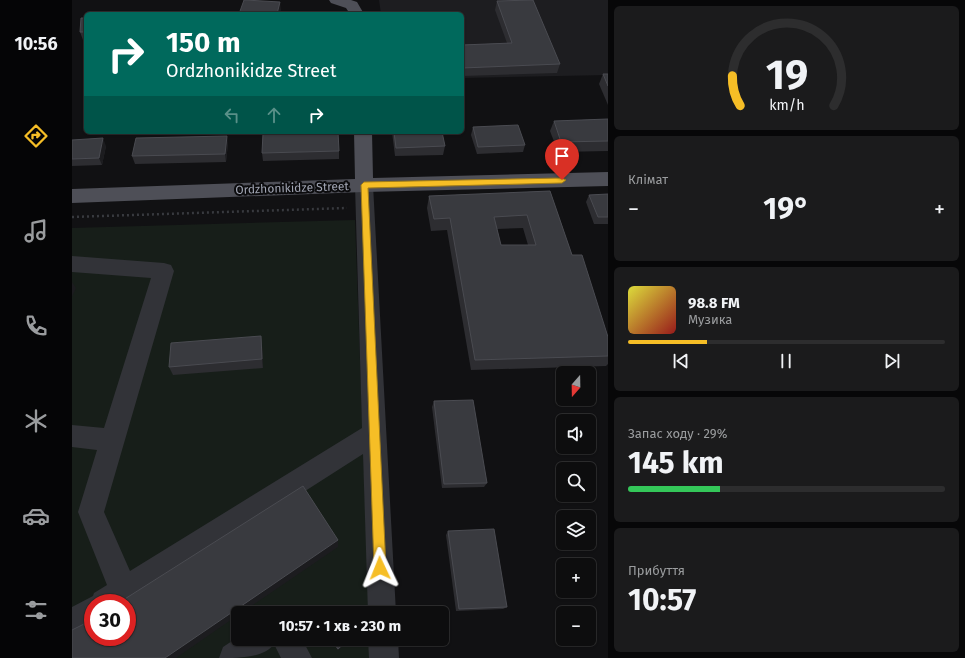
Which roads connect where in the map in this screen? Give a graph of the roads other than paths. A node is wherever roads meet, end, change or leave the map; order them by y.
1 (336, 0) edge
2 (356, 12) edge
3 (363, 134) edge
4 (608, 179) edge
5 (72, 196) edge
6 (365, 196) junction
7 (72, 264) edge
8 (374, 433) junction
9 (72, 436) edge
10 (113, 440) junction
11 (113, 594) edge
12 (119, 594) edge
13 (382, 606) edge
14 (84, 616) edge
15 (72, 623) edge
16 (251, 646) edge
17 (290, 646) edge
18 (383, 646) edge
19 (234, 658) edge
20 (297, 658) edge
21 (384, 658) edge

1 - 2 main road
3 - 6 main road
4 - 6 main road, Ordzhonikidze Street
5 - 6 main road, Ordzhonikidze Street
6 - 8 street
7 - 10 street
8 - 12 street
8 - 13 street
9 - 10 street
10 - 11 street
14 - 15 street
16 - 19 street
17 - 20 street
18 - 21 street

